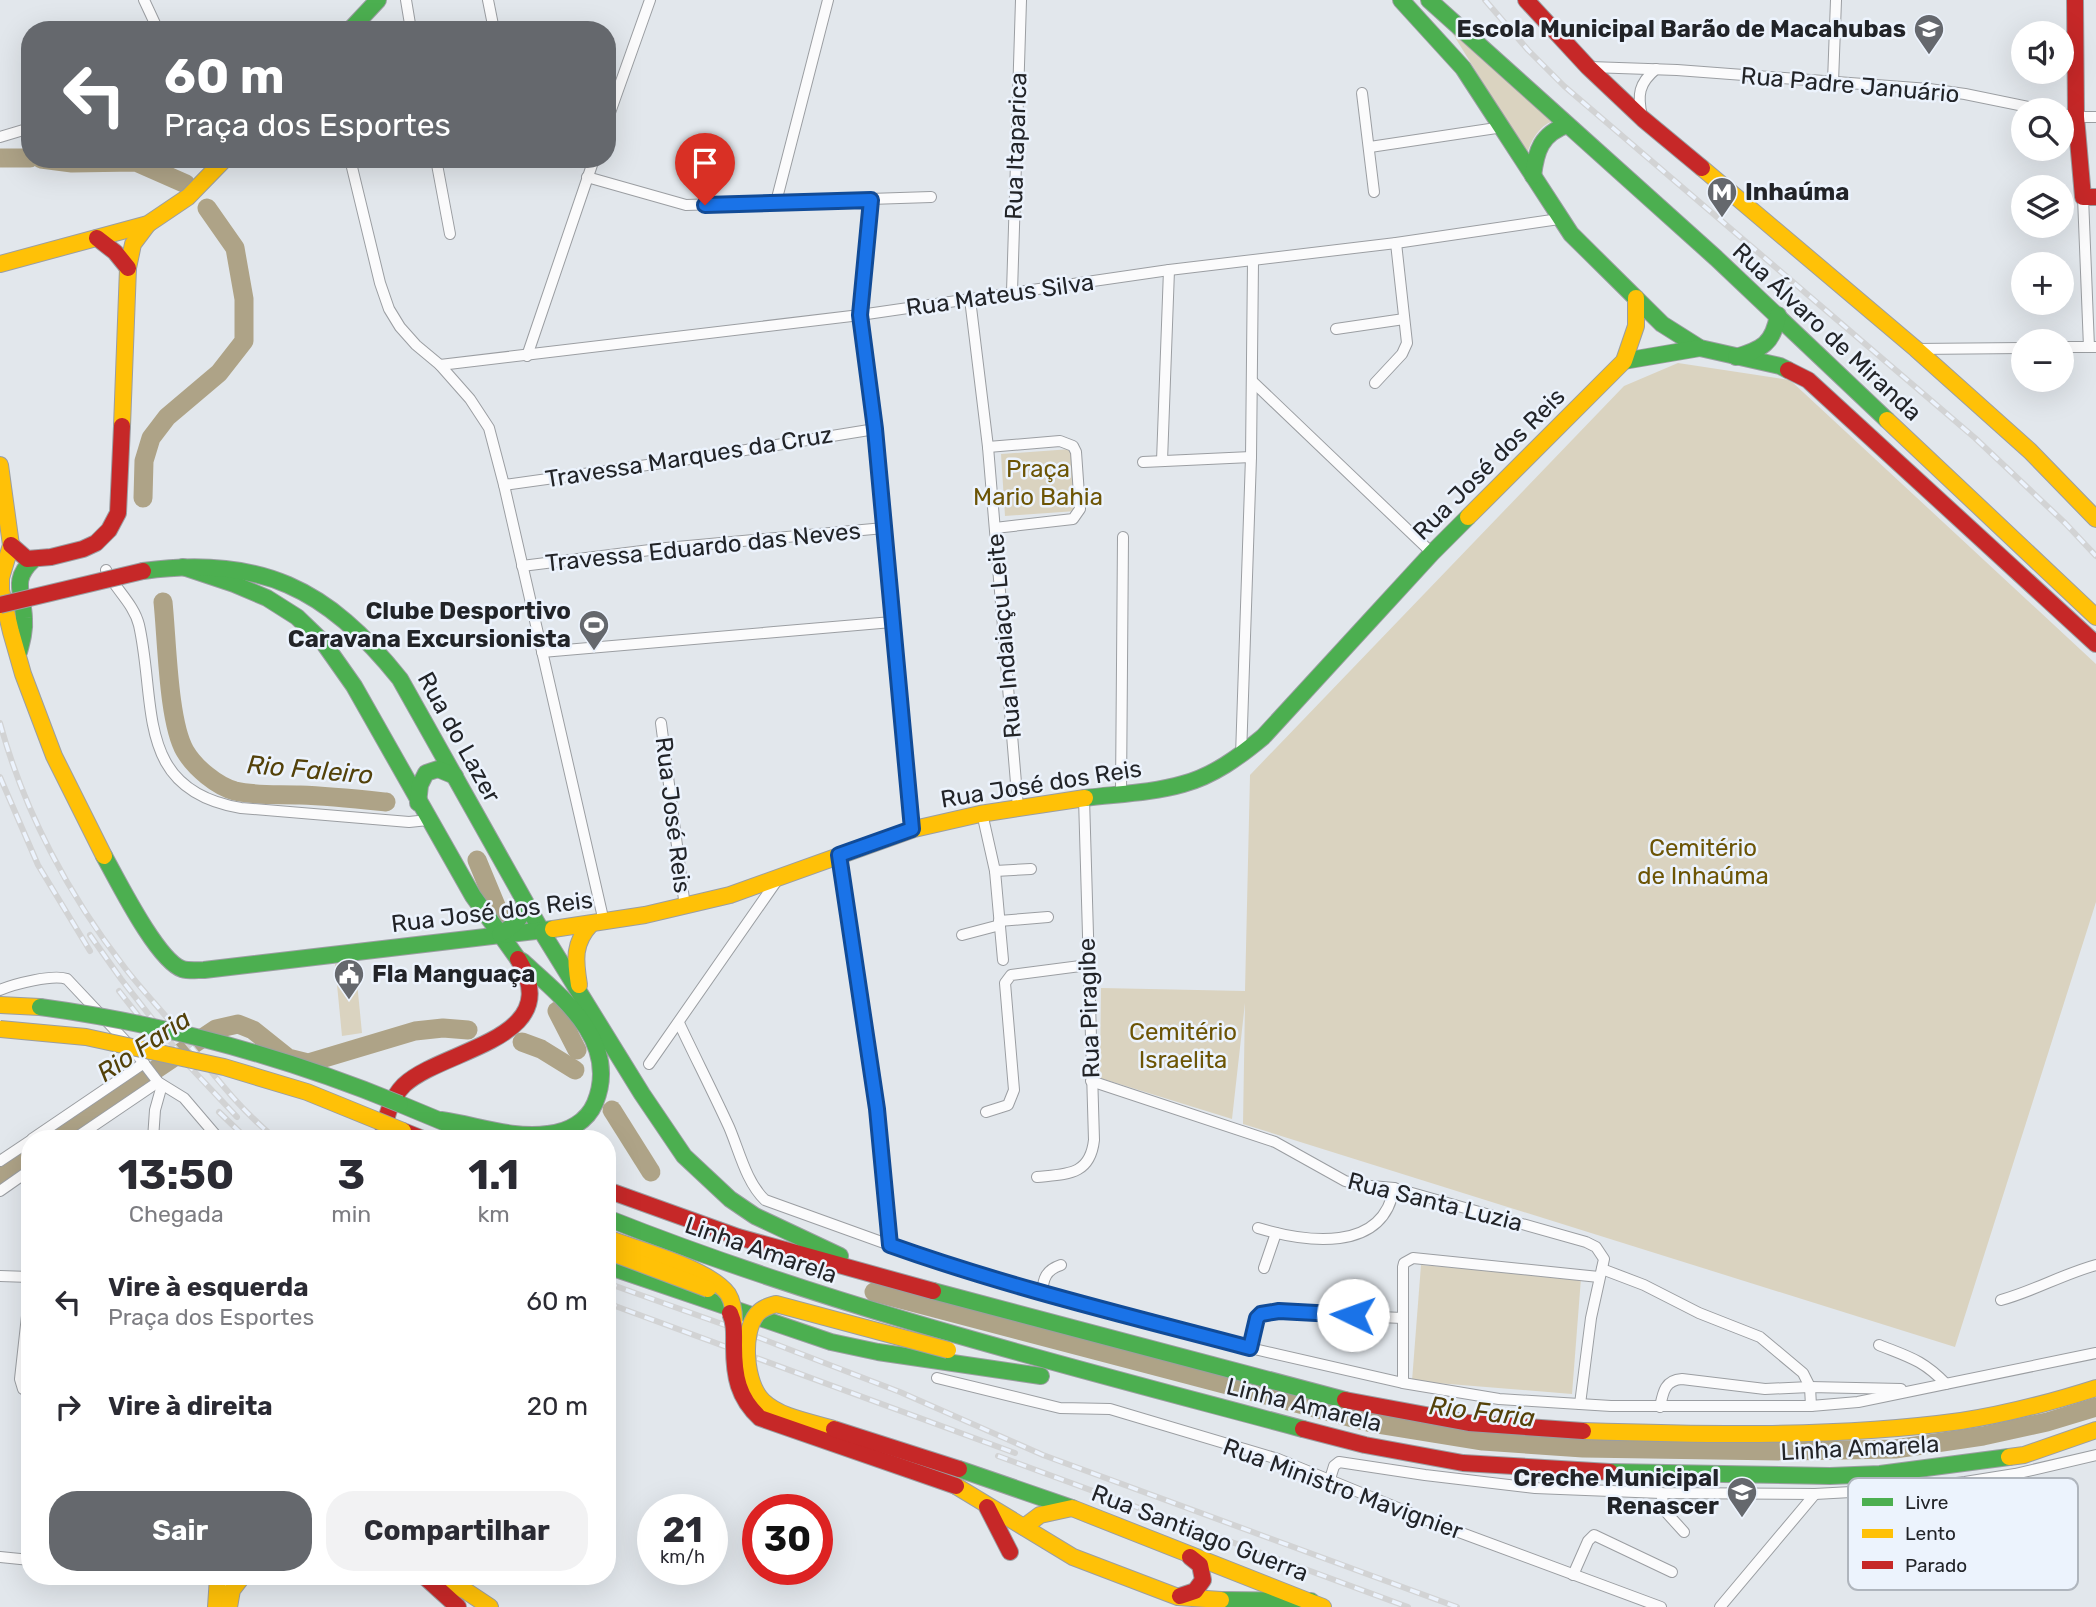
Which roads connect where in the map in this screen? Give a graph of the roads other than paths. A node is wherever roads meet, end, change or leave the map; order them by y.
1 (145, 0) edge
2 (406, 0) edge
3 (488, 0) edge
4 (650, 0) edge
5 (828, 0) edge
6 (1021, 0) edge
7 (1401, 0) edge
8 (1429, 0) edge
9 (1836, 0) edge
10 (2075, 0) edge
11 (371, 3) edge
12 (1533, 4) edge
13 (154, 21) edge
14 (357, 21) edge
15 (410, 21) edge
16 (492, 21) edge
17 (1588, 67) junction
18 (1656, 69) junction
19 (1833, 82) junction
20 (1362, 93) dead end
21 (616, 96) edge
22 (2070, 98) edge
23 (2011, 103) edge
24 (2074, 116) edge
25 (2096, 117) edge
26 (1643, 119) junction
27 (1567, 125) junction
28 (1503, 127) junction
29 (21, 131) edge
30 (2074, 136) edge
31 (0, 137) edge
32 (1370, 147) junction
33 (215, 168) edge
34 (352, 168) edge
35 (438, 168) edge
36 (590, 168) edge
37 (1533, 176) junction
38 (587, 177) junction
39 (1374, 192) dead end
40 (931, 197) dead end
41 (2089, 197) edge
42 (871, 200) junction
43 (776, 202) junction
44 (1559, 219) junction
45 (148, 224) junction
46 (450, 234) dead end
47 (97, 238) junction
48 (1396, 243) junction
49 (1253, 261) junction
50 (0, 264) edge
51 (128, 268) junction
52 (1169, 270) junction
53 (1012, 292) junction
54 (1636, 298) junction
55 (970, 299) junction
56 (860, 315) junction
57 (1778, 315) junction
58 (1404, 319) junction
59 (1336, 329) dead end
60 (2074, 347) edge
61 (2093, 347) edge
62 (1700, 348) junction
63 (2011, 348) edge
64 (1916, 349) junction
65 (527, 356) junction
66 (1736, 357) junction
67 (1624, 361) junction
68 (440, 365) junction
69 (1252, 381) junction
70 (1376, 383) dead end
71 (875, 429) junction
72 (988, 446) junction
73 (1251, 457) junction
74 (1162, 461) junction
75 (1143, 462) dead end
76 (0, 466) edge
77 (504, 485) junction
78 (2096, 519) edge
79 (884, 528) junction
80 (995, 528) junction
81 (1123, 537) dead end
82 (11, 545) junction
83 (1432, 554) junction
84 (33, 560) junction
85 (522, 566) junction
86 (183, 567) junction
87 (106, 570) dead end
88 (0, 605) edge
89 (2096, 617) edge
90 (892, 622) junction
91 (2096, 644) edge
92 (542, 652) junction
93 (19, 654) junction
94 (661, 723) dead end
95 (1241, 756) junction
96 (455, 776) junction
97 (1121, 793) junction
98 (1084, 798) junction
99 (418, 803) junction
100 (1018, 807) junction
101 (982, 813) junction
102 (428, 820) junction
103 (912, 829) junction
104 (839, 855) junction
105 (1031, 869) dead end
106 (995, 871) junction
107 (778, 879) junction
108 (524, 902) junction
109 (685, 907) junction
110 (1048, 917) dead end
111 (598, 923) junction
112 (1000, 923) junction
113 (542, 932) junction
114 (500, 934) junction
115 (961, 935) dead end
116 (522, 961) junction
117 (1003, 961) dead end
118 (1088, 965) junction
119 (0, 990) edge
120 (580, 994) junction
121 (0, 1005) edge
122 (679, 1023) junction
123 (0, 1029) edge
124 (649, 1064) dead end
125 (153, 1075) junction
126 (1091, 1081) junction
127 (986, 1112) dead end
128 (441, 1120) junction
129 (50, 1130) edge
130 (85, 1130) edge
131 (154, 1130) edge
132 (211, 1130) edge
133 (382, 1130) edge
134 (401, 1130) edge
135 (464, 1130) edge
136 (509, 1130) edge
137 (565, 1130) edge
138 (21, 1147) edge
139 (0, 1161) edge
140 (21, 1176) edge
141 (1037, 1177) dead end
142 (1394, 1188) junction
143 (0, 1191) edge
144 (616, 1193) edge
145 (616, 1222) edge
146 (1258, 1227) dead end
147 (1276, 1233) junction
148 (616, 1242) edge
149 (890, 1245) junction
150 (616, 1254) edge
151 (1061, 1265) dead end
152 (2096, 1265) edge
153 (1264, 1268) dead end
154 (616, 1269) edge
155 (1601, 1273) junction
156 (0, 1276) edge
157 (21, 1277) edge
158 (896, 1281) junction
159 (1042, 1294) junction
160 (2001, 1300) dead end
161 (1402, 1318) junction
162 (734, 1321) junction
163 (1879, 1345) dead end
164 (1250, 1348) junction
165 (2096, 1353) edge
166 (21, 1360) edge
167 (1041, 1376) junction
168 (937, 1378) dead end
169 (21, 1382) edge
170 (1403, 1383) junction
171 (1946, 1384) junction
172 (1810, 1387) junction
173 (2096, 1388) edge
174 (1919, 1390) junction
175 (1580, 1404) junction
176 (1811, 1406) junction
177 (1660, 1407) junction
178 (1253, 1417) junction
179 (2096, 1430) edge
180 (2096, 1441) edge
181 (2024, 1455) junction
182 (2096, 1455) edge
183 (1990, 1478) edge
184 (1330, 1479) junction
185 (1848, 1492) edge
186 (1661, 1493) junction
187 (1815, 1494) junction
188 (984, 1502) junction
189 (1072, 1508) junction
190 (1024, 1527) junction
191 (1684, 1532) dead end
192 (1184, 1551) junction
193 (1010, 1552) dead end
194 (0, 1557) edge
195 (21, 1559) edge
196 (1672, 1572) dead end
197 (1573, 1574) junction
198 (214, 1585) edge
199 (236, 1585) edge
200 (434, 1585) edge
201 (453, 1585) edge
202 (1178, 1597) junction
203 (454, 1604) edge
204 (1317, 1604) edge
205 (216, 1607) edge
206 (229, 1607) edge
207 (470, 1607) edge
208 (490, 1607) edge
209 (1661, 1607) edge
210 (1720, 1607) edge

1 - 13 street
2 - 15 street
3 - 16 street
4 - 21 street
5 - 43 street
6 - 53 street, Rua Itaparica
7 - 28 main road
8 - 27 main road, Rua Álvaro de Miranda
9 - 19 street
10 - 22 main road
11 - 14 main road
12 - 17 main road
17 - 18 street, Rua Padre Januário
17 - 26 main road
18 - 19 street, Rua Padre Januário
18 - 26 street
19 - 23 street, Rua Padre Januário
20 - 32 street
24 - 25 street
26 - 64 main road
27 - 37 main road
27 - 57 main road, Rua Álvaro de Miranda
28 - 32 street
28 - 37 main road
29 - 31 street
30 - 41 main road
32 - 39 street
33 - 45 main road
34 - 68 street
35 - 46 street
36 - 38 street
37 - 44 main road
38 - 43 street
38 - 65 street
40 - 42 street
41 - 61 street
42 - 43 street
42 - 56 street
44 - 48 street, Rua Mateus Silva
44 - 54 main road
45 - 47 main road
45 - 51 main road
47 - 50 main road
47 - 51 main road
48 - 49 street, Rua Mateus Silva
48 - 58 street
49 - 52 street, Rua Mateus Silva
49 - 69 street
51 - 84 main road
52 - 53 street, Rua Mateus Silva
52 - 74 street
53 - 55 street, Rua Mateus Silva
54 - 62 main road
54 - 67 main road, Rua José dos Reis
55 - 56 street, Rua Mateus Silva
55 - 72 street, Rua Indaiaçu Leite
56 - 65 street, Rua Mateus Silva
56 - 71 street
57 - 66 main road
57 - 89 main road, Rua Álvaro de Miranda
58 - 59 street
58 - 70 street
60 - 61 street
62 - 66 main road
62 - 67 main road
63 - 64 street
64 - 78 main road
65 - 68 street, Rua Mateus Silva
66 - 91 main road
67 - 83 main road, Rua José dos Reis
68 - 77 street
69 - 73 street
69 - 83 street
71 - 77 street, Travessa Marques da Cruz
71 - 79 street
72 - 80 street, Rua Indaiaçu Leite
72 - 80 street
73 - 74 street
73 - 95 street
74 - 75 street
76 - 82 main road
77 - 85 street
79 - 85 street, Travessa Eduardo das Neves
79 - 90 street
80 - 100 street, Rua Indaiaçu Leite
81 - 97 street
82 - 84 main road
82 - 93 main road
83 - 95 main road, Rua José dos Reis
84 - 93 main road
85 - 92 street
86 - 88 main road, Rua do Lazer, bridge
86 - 96 main road, Rua do Lazer
86 - 99 main road, Rua do Lazer
87 - 102 street
90 - 92 street
90 - 103 street
92 - 111 street
93 - 114 main road, Rua José dos Reis
94 - 109 street, Rua José Reis
95 - 97 main road, Rua José dos Reis
96 - 99 main road
96 - 108 main road, Rua do Lazer
97 - 98 main road, Rua José dos Reis
98 - 100 main road, Rua José dos Reis
98 - 118 street, Rua Piragibe
99 - 102 main road, Rua do Lazer
100 - 101 main road, Rua José dos Reis
101 - 103 main road, Rua José dos Reis
101 - 106 street
102 - 114 main road, Rua do Lazer
103 - 104 main road, Rua José dos Reis
104 - 107 main road, Rua José dos Reis
104 - 149 street
105 - 106 street
106 - 112 street
107 - 109 main road, Rua José dos Reis
107 - 122 street
108 - 113 main road, Rua do Lazer
108 - 114 main road
109 - 111 main road, Rua José dos Reis
110 - 112 street
111 - 113 main road, Rua José dos Reis
111 - 120 main road
112 - 115 street
112 - 117 street
113 - 114 main road, Rua José dos Reis
113 - 120 main road, Rua do Lazer
114 - 116 main road, Rua do Lazer
116 - 133 main road
116 - 137 main road, Rua do Lazer
118 - 126 street, Rua Piragibe
118 - 127 street
119 - 125 street
120 - 158 main road, Rua do Lazer
121 - 128 main road, bridge
122 - 124 street
122 - 149 street
123 - 134 main road, bridge
125 - 129 street
125 - 130 street
125 - 131 street
125 - 132 street
126 - 141 street, Rua Piragibe
126 - 142 street, Rua Santa Luzia
128 - 135 main road
128 - 136 main road, Rua do Lazer
138 - 139 street
140 - 143 street
142 - 147 street
142 - 155 street, Rua Santa Luzia
144 - 158 main road, Linha Amarela
145 - 178 main road, Linha Amarela
146 - 147 street
147 - 153 street
148 - 162 main road, Rua Santiago Guerra, bridge
149 - 159 street
150 - 162 main road, bridge
151 - 159 street
152 - 160 street
154 - 167 main road
155 - 161 street
155 - 172 street
155 - 175 street
156 - 157 street
158 - 173 main road, Linha Amarela
159 - 164 street
161 - 164 street
161 - 170 street
162 - 188 main road, Rua Santiago Guerra, bridge
163 - 171 street
164 - 170 street
165 - 171 street
166 - 169 street
167 - 178 main road
167 - 189 main road, Rua Santiago Guerra, bridge
168 - 184 street, Rua Ministro Mavignier
170 - 175 street
171 - 174 street
172 - 174 street
172 - 176 street
172 - 177 street
174 - 176 street
175 - 177 street
176 - 177 street
178 - 181 main road, Linha Amarela
179 - 181 main road, Linha Amarela
180 - 181 main road
182 - 183 street
184 - 186 street
184 - 197 street, Rua Ministro Mavignier
185 - 187 street
186 - 187 street
186 - 191 street
187 - 210 street
188 - 190 main road, Rua Santiago Guerra
188 - 193 main road
189 - 190 main road
189 - 192 main road, Rua Santiago Guerra
190 - 202 main road, Rua Santiago Guerra
192 - 202 main road
192 - 204 main road, Rua Santiago Guerra
194 - 195 street
196 - 197 street
197 - 209 street, Rua Ministro Mavignier
198 - 205 main road
199 - 206 main road
200 - 203 main road
201 - 208 main road
202 - 204 main road, Rua Santiago Guerra
203 - 207 main road

